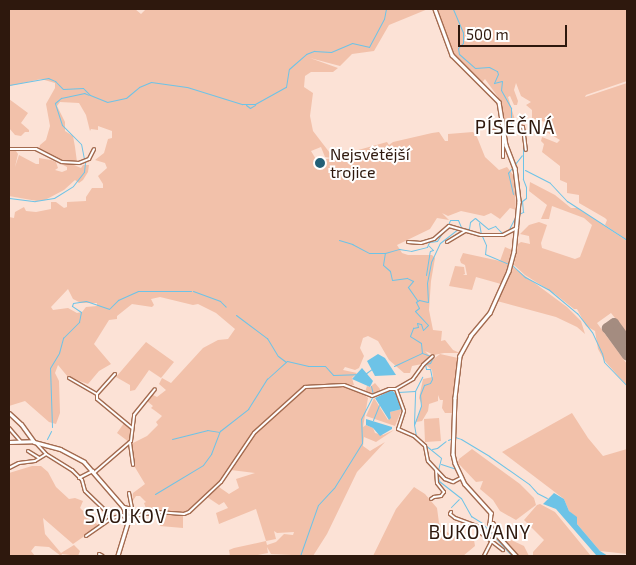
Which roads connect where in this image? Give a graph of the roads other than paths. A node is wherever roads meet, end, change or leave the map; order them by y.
1 (435, 9) edge
2 (491, 131) dead end
3 (505, 131) junction
4 (94, 148) dead end
5 (9, 150) edge
6 (526, 150) dead end
7 (503, 157) dead end
8 (517, 228) junction
9 (465, 231) junction
10 (408, 242) dead end
11 (447, 242) dead end
12 (432, 357) dead end
13 (115, 374) dead end
14 (69, 378) dead end
15 (155, 389) dead end
16 (396, 389) junction
17 (97, 394) junction
18 (9, 412) edge
19 (9, 428) edge
20 (132, 428) junction
21 (9, 442) edge
22 (21, 442) junction
23 (33, 442) junction
24 (130, 443) junction
25 (37, 444) junction
26 (28, 451) dead end
27 (46, 454) junction
28 (39, 458) junction
29 (133, 465) dead end
30 (9, 468) edge
31 (437, 471) junction
32 (93, 472) junction
33 (79, 478) junction
34 (462, 478) junction
35 (129, 493) dead end
36 (431, 500) dead end
37 (124, 508) junction
38 (132, 509) junction
39 (451, 512) dead end
40 (122, 515) junction
41 (133, 515) junction
42 (128, 517) junction
43 (113, 518) junction
44 (128, 522) junction
45 (86, 536) dead end
46 (493, 536) junction
47 (503, 550) dead end
48 (99, 554) dead end
49 (104, 556) edge
50 (117, 556) edge
51 (484, 556) edge
52 (516, 556) edge

1 - 3 street
2 - 3 street
3 - 6 street
3 - 7 street
3 - 8 street
4 - 5 street
8 - 9 street
8 - 34 street
9 - 10 street
9 - 11 street
12 - 16 street
13 - 17 street
14 - 17 street
15 - 20 street
16 - 31 street
16 - 41 street
17 - 20 street
18 - 23 main road
19 - 22 street
20 - 24 street
21 - 22 street
22 - 23 street
23 - 25 main road
24 - 29 street
24 - 32 street
25 - 27 street
25 - 32 main road
26 - 28 street
27 - 28 street
27 - 33 street
28 - 30 street
31 - 34 street
31 - 36 street
32 - 33 street
32 - 37 main road
33 - 43 street
34 - 46 street
35 - 38 street
37 - 38 street
37 - 40 street
37 - 42 main road
38 - 41 street
39 - 46 street
40 - 43 street
40 - 44 street
41 - 42 street
42 - 44 main road
43 - 45 street
44 - 50 main road
46 - 47 street
46 - 51 street
46 - 52 street
48 - 49 street

